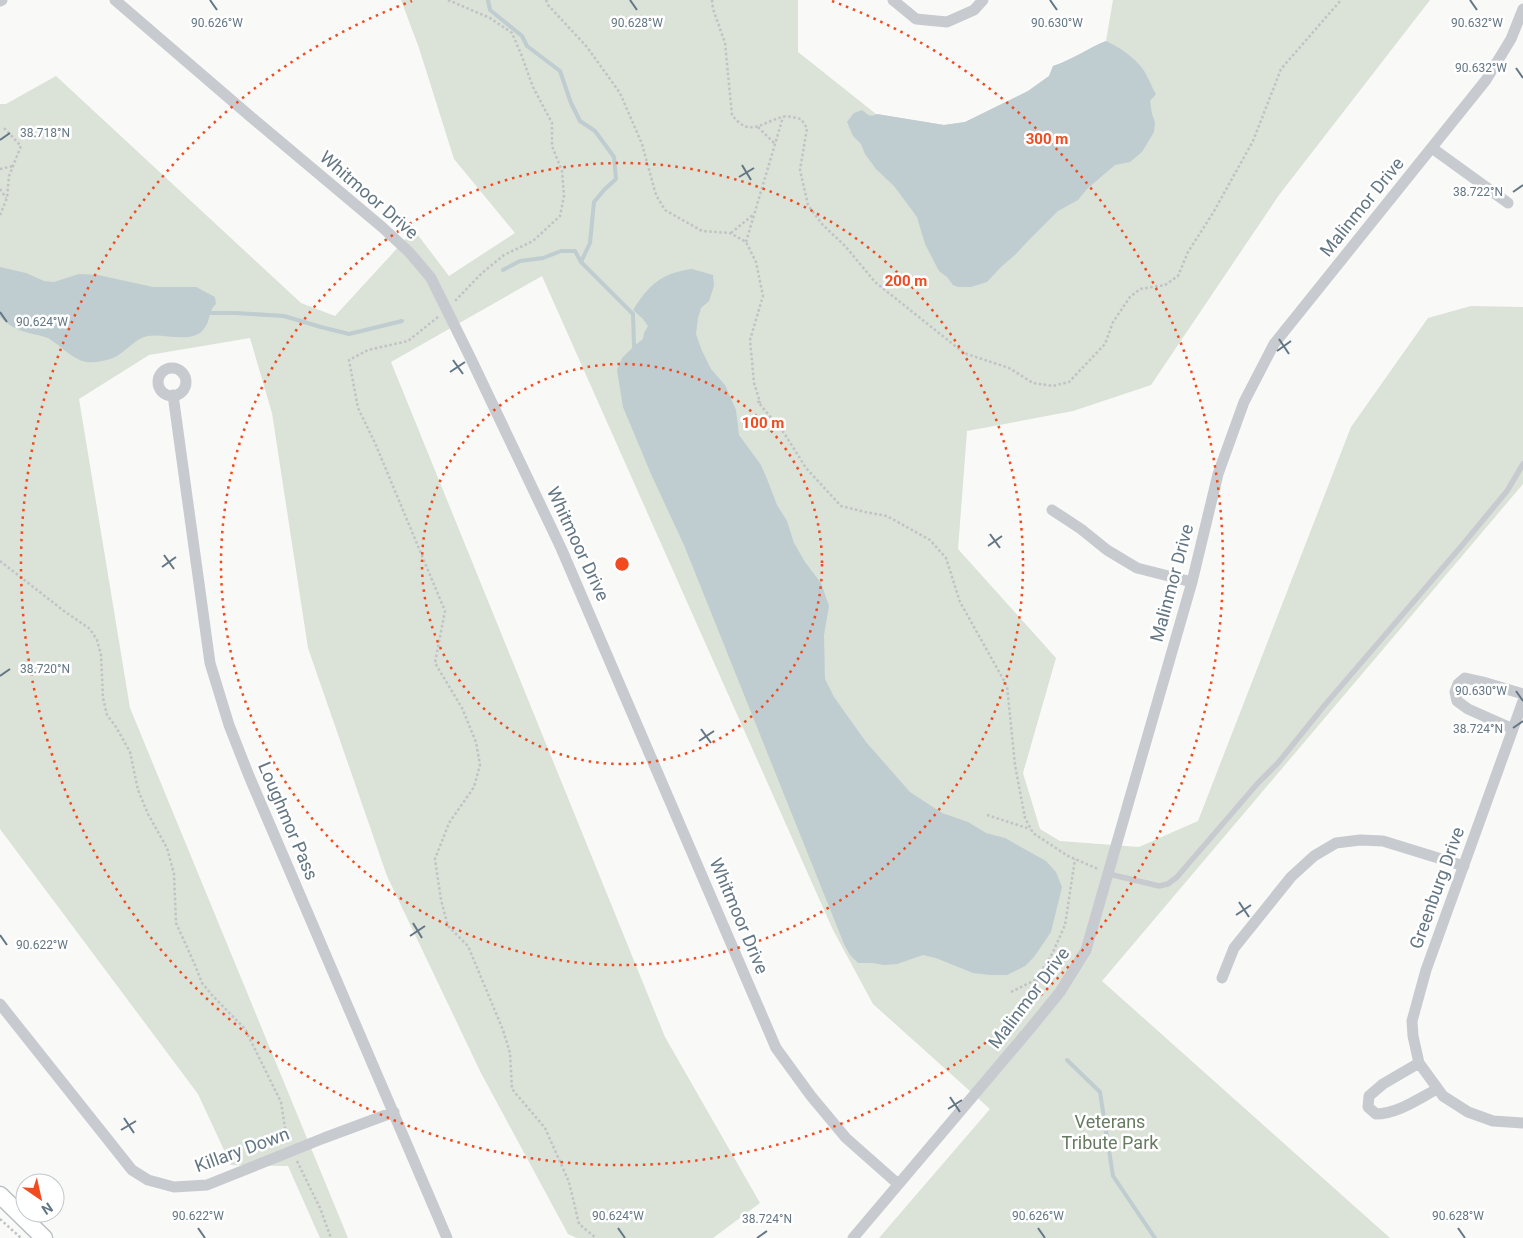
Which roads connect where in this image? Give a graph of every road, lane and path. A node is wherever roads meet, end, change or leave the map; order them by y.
1 (115, 0) edge
2 (448, 0) edge
3 (546, 0) edge
4 (712, 0) edge
5 (892, 0) edge
6 (983, 0) edge
7 (1341, 0) edge
8 (1523, 9) edge
9 (784, 116) junction
10 (758, 127) junction
11 (4, 128) dead end
12 (775, 144) junction
13 (1432, 148) junction
14 (13, 166) junction
15 (0, 169) edge
16 (0, 189) edge
17 (6, 198) junction
18 (1508, 203) dead end
19 (755, 213) junction
20 (0, 215) edge
21 (730, 233) junction
22 (746, 242) junction
23 (446, 310) junction
24 (173, 395) dead end
25 (1523, 464) edge
26 (1052, 510) dead end
27 (0, 561) edge
28 (1192, 582) junction
29 (1523, 694) edge
30 (1523, 701) edge
31 (1513, 729) junction
32 (987, 815) dead end
33 (1031, 829) junction
34 (1075, 859) junction
35 (1464, 866) junction
36 (1109, 874) junction
37 (1222, 978) dead end
38 (1037, 979) junction
39 (1037, 987) dead end
40 (1011, 992) dead end
41 (0, 1004) edge
42 (1419, 1063) junction
43 (1437, 1089) junction
44 (394, 1112) junction
45 (1523, 1123) edge
46 (293, 1150) junction
47 (898, 1184) junction
48 (0, 1195) edge
49 (0, 1219) edge
50 (21, 1238) edge
51 (44, 1238) edge
52 (331, 1238) edge
53 (447, 1238) edge
54 (596, 1238) edge
55 (853, 1238) edge

1 - 23 street, Whitmoor Drive
2 - 23 path
3 - 21 path
4 - 10 path
5 - 6 street
7 - 9 path
8 - 13 street, Malinmor Drive
9 - 10 path
9 - 12 path
10 - 12 path
11 - 14 path
12 - 19 path
13 - 18 street
13 - 28 street, Malinmor Drive
14 - 15 path
14 - 17 path
16 - 17 path
17 - 20 path
19 - 21 path
19 - 22 path
21 - 22 path
22 - 33 path
23 - 47 street, Whitmoor Drive
23 - 54 path
24 - 44 street, Loughmor Pass
25 - 36 lane
26 - 28 street
27 - 46 path
28 - 36 street, Malinmor Drive
29 - 31 street
30 - 31 street, Greenburg Drive
31 - 35 street, Greenburg Drive
32 - 33 path
33 - 34 path
34 - 36 path
34 - 38 path
35 - 37 street
35 - 42 street, Greenburg Drive
36 - 47 street, Malinmor Drive
38 - 39 path
38 - 40 path
41 - 46 street, Killary Down
42 - 43 street, Greenburg Drive
42 - 43 street
43 - 45 street, Greenburg Drive
44 - 46 street, Killary Down
44 - 53 street, Loughmor Pass
46 - 52 path
47 - 55 street
48 - 51 main road
49 - 50 path

